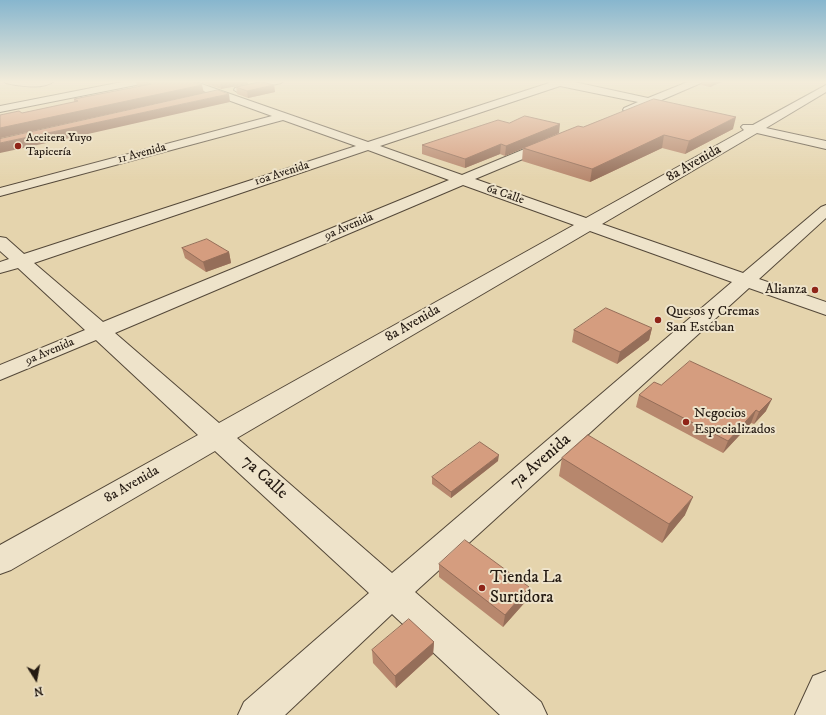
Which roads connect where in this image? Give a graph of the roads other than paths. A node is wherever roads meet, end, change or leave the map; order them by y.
1 (279, 114) edge
2 (460, 114) edge
3 (619, 114) edge
4 (773, 114) edge
5 (284, 116) junction
6 (613, 116) edge
7 (747, 127) junction
8 (563, 138) edge
9 (826, 145) edge
10 (367, 146) junction
11 (462, 180) junction
12 (0, 192) edge
13 (826, 210) edge
14 (588, 224) junction
15 (0, 242) edge
16 (11, 264) edge
17 (746, 280) junction
18 (826, 309) edge
19 (100, 331) junction
20 (0, 373) edge
21 (217, 436) junction
22 (0, 561) edge
23 (392, 593) junction
24 (826, 689) edge
25 (257, 715) edge
26 (528, 715) edge
27 (814, 715) edge

1 - 5 street, 6a Calle
2 - 10 street, 10a Avenida
3 - 6 street
4 - 7 street, 8a Avenida
5 - 10 street, 6a Calle
5 - 12 street, 11 Avenida
7 - 9 street
7 - 14 street, 8a Avenida
8 - 11 street, 9a Avenida
10 - 11 street, 6a Calle
10 - 16 street, 10a Avenida
11 - 14 street, 6a Calle
11 - 19 street, 9a Avenida
13 - 17 street, 7a Avenida
14 - 17 street, 6a Calle
14 - 21 street, 8a Avenida
15 - 16 street, 7a Calle
16 - 19 street, 7a Calle
17 - 18 street, 6a Calle
17 - 23 street, 7a Avenida
19 - 20 street, 9a Avenida
19 - 21 street, 7a Calle
21 - 22 street, 8a Avenida
21 - 23 street, 7a Calle
23 - 25 street, 7a Avenida
23 - 26 street, 7a Calle
24 - 27 street

